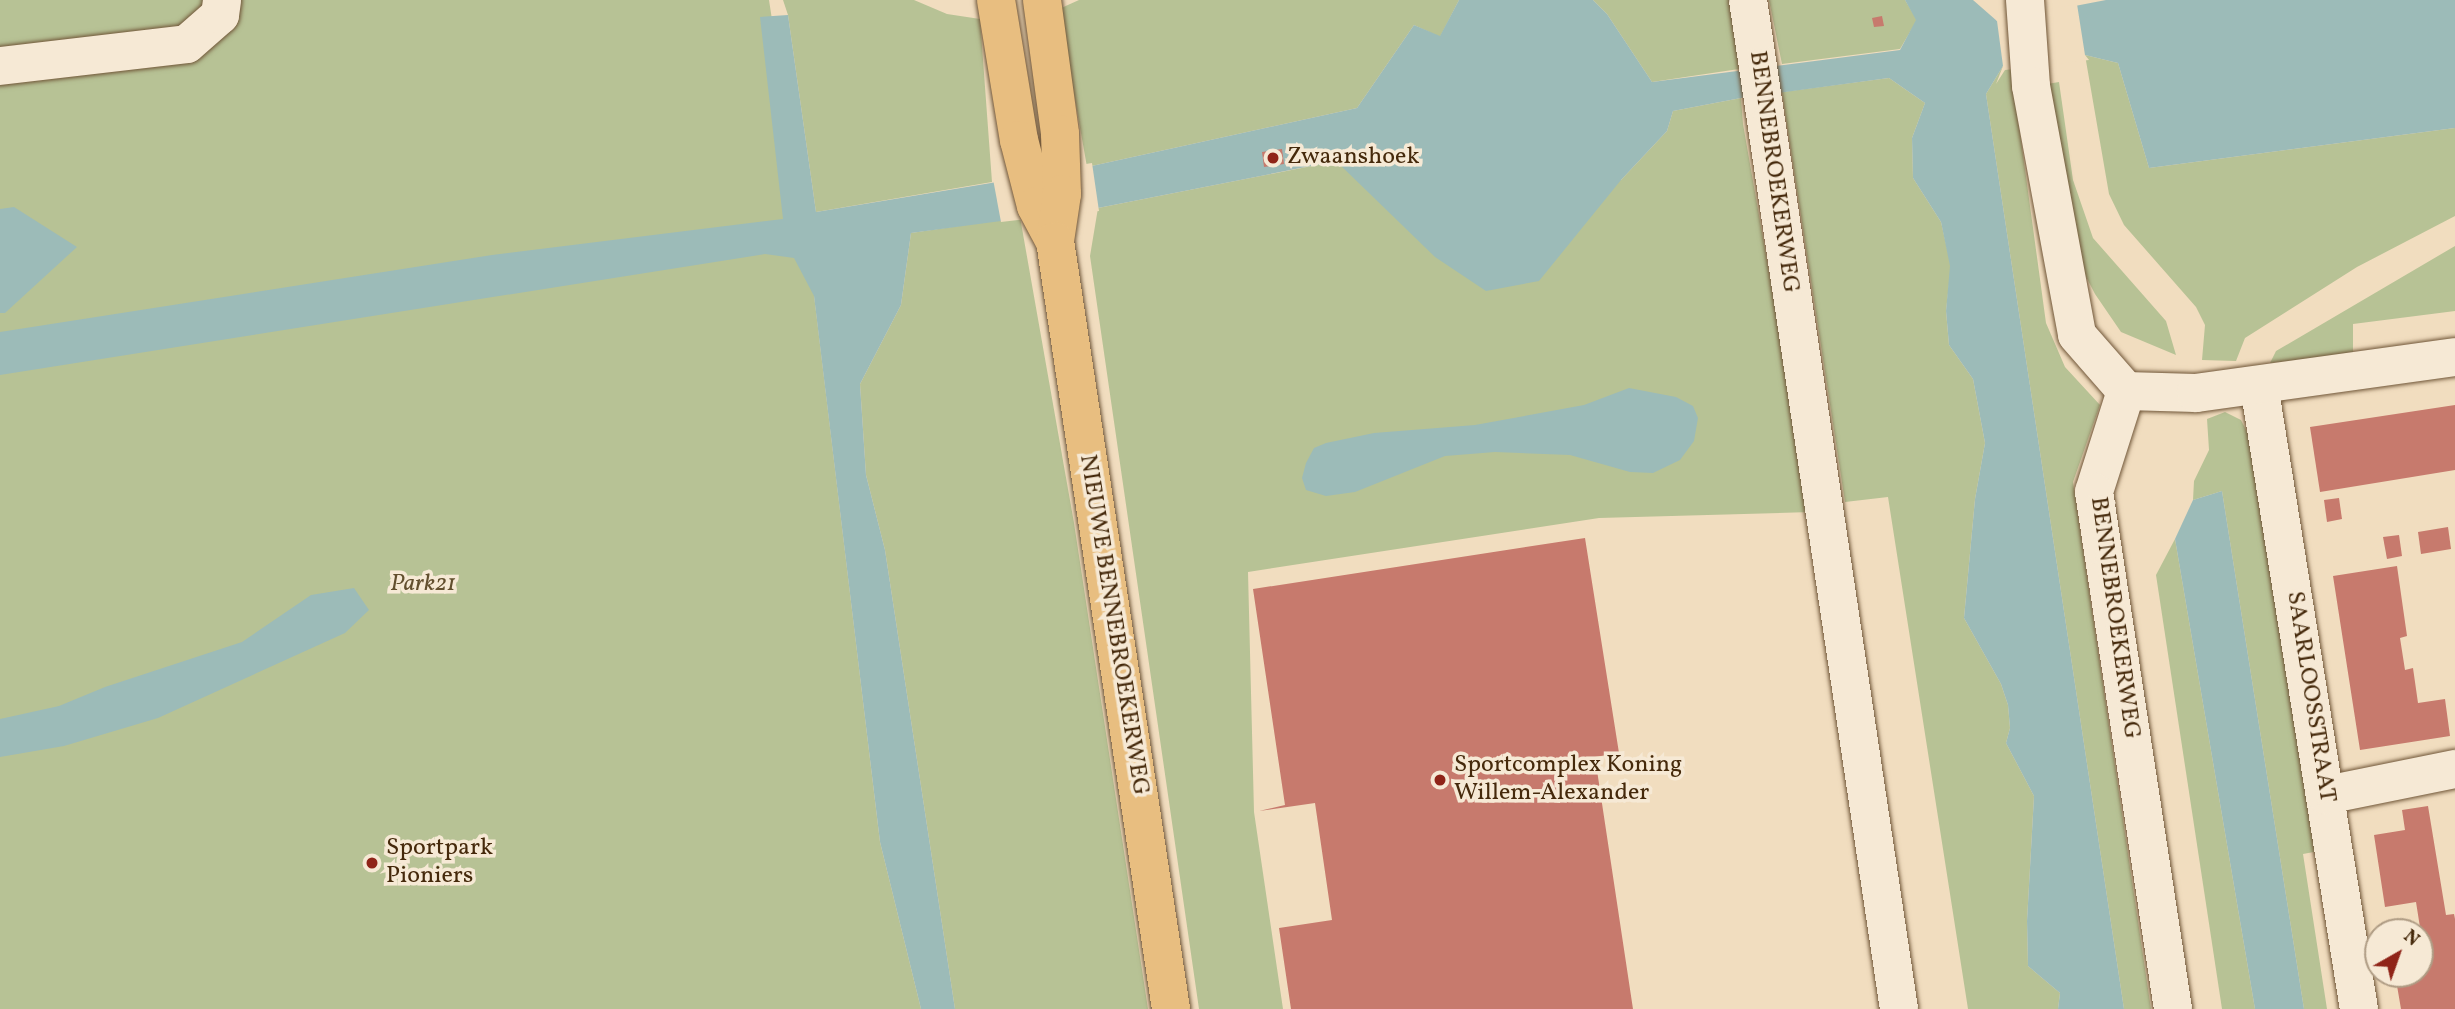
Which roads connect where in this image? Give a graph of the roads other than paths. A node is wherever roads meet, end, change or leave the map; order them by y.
1 (222, 0) edge
2 (996, 0) edge
3 (1042, 0) edge
4 (1748, 0) edge
5 (2025, 0) edge
6 (0, 66) edge
7 (1055, 241) junction
8 (2455, 357) edge
9 (2259, 385) junction
10 (2126, 391) junction
11 (2455, 769) edge
12 (2326, 795) junction
13 (1171, 1009) edge
14 (1899, 1009) edge
15 (2173, 1009) edge
16 (2359, 1009) edge

1 - 6 street
2 - 7 main road, NIEUWE BENNEBROEKERWEG
3 - 7 main road, NIEUWE BENNEBROEKERWEG
4 - 14 street, BENNEBROEKERWEG
5 - 10 street
7 - 13 main road, NIEUWE BENNEBROEKERWEG
8 - 9 street
9 - 10 street
9 - 12 street, SAARLOOSSTRAAT
10 - 15 street, BENNEBROEKERWEG
11 - 12 street
12 - 16 street, SAARLOOSSTRAAT

